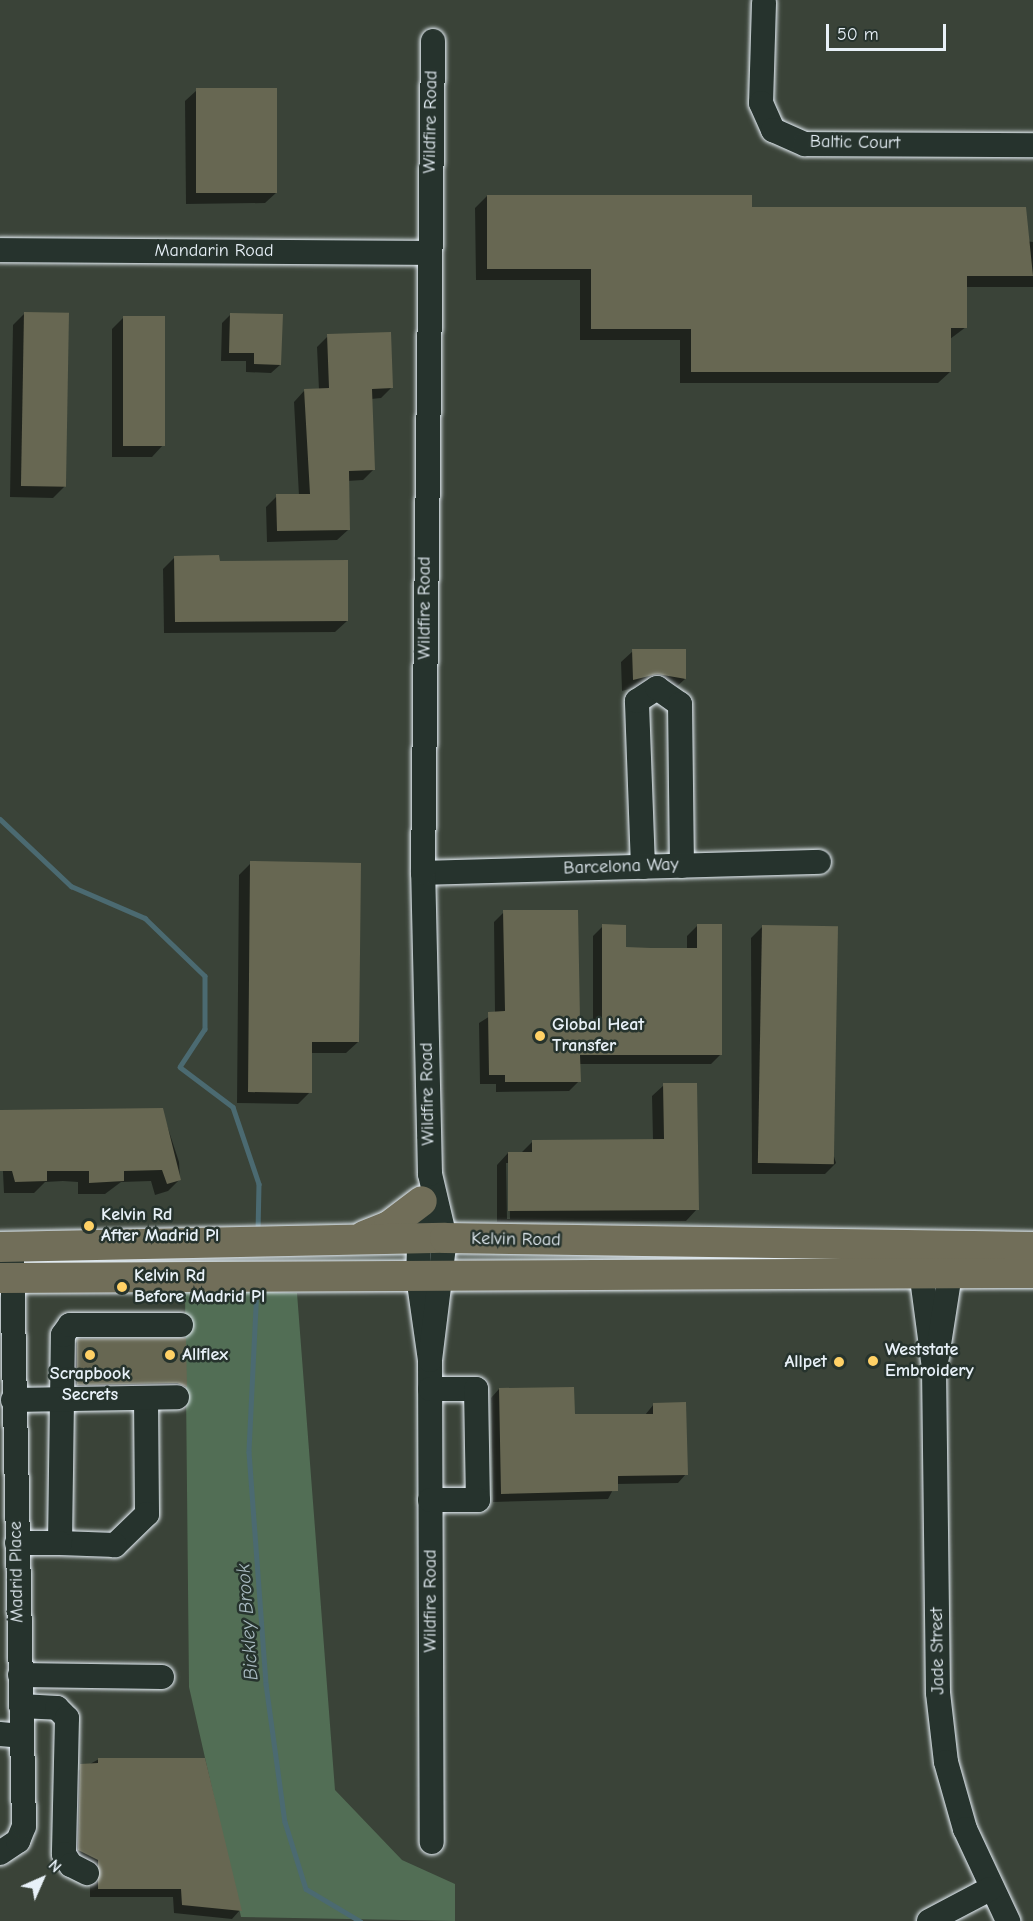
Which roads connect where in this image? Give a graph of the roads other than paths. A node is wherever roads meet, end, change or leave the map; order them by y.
1 (764, 3) dead end
2 (433, 41) dead end
3 (1033, 145) edge
4 (0, 250) edge
5 (428, 253) junction
6 (819, 862) dead end
7 (682, 866) junction
8 (643, 867) junction
9 (423, 873) junction
10 (426, 1188) junction
11 (432, 1239) junction
12 (353, 1240) junction
13 (7, 1247) edge
14 (1033, 1247) edge
15 (919, 1260) junction
16 (952, 1260) junction
17 (1033, 1273) edge
18 (431, 1276) junction
19 (5, 1279) edge
20 (181, 1325) dead end
21 (934, 1368) junction
22 (430, 1389) junction
23 (177, 1397) dead end
24 (146, 1398) junction
25 (62, 1399) junction
26 (9, 1412) edge
27 (7, 1456) edge
28 (430, 1500) junction
29 (17, 1543) junction
30 (60, 1543) junction
31 (9, 1569) edge
32 (20, 1675) junction
33 (162, 1677) dead end
34 (21, 1706) junction
35 (11, 1735) edge
36 (432, 1842) dead end
37 (0, 1853) edge
38 (87, 1873) dead end
39 (990, 1889) junction
40 (929, 1921) edge
41 (1008, 1921) edge

1 - 3 street, Baltic Court
2 - 5 street, Wildfire Road
4 - 5 street, Mandarin Road
5 - 9 street, Wildfire Road
6 - 7 street, Barcelona Way
7 - 8 street, Barcelona Way
7 - 8 street
8 - 9 street, Barcelona Way
9 - 10 street, Wildfire Road
10 - 11 street, Wildfire Road
10 - 12 main road
11 - 12 main road, Kelvin Road
11 - 15 main road, Kelvin Road
11 - 18 street, Wildfire Road
12 - 13 main road, Kelvin Road
13 - 19 street, Madrid Place
14 - 16 main road, Kelvin Road
15 - 16 main road, Kelvin Road
15 - 18 main road, Kelvin Road
15 - 21 street, Jade Street
16 - 17 main road, Kelvin Road
16 - 21 street, Jade Street
18 - 19 main road, Kelvin Road
18 - 22 street, Wildfire Road
19 - 26 street, Madrid Place
20 - 25 street
21 - 39 street, Jade Street
22 - 28 street, Wildfire Road
22 - 28 street
23 - 24 street
24 - 25 street
24 - 30 street
25 - 26 street
25 - 30 street
26 - 27 street, Madrid Place
27 - 29 street, Madrid Place
28 - 36 street, Wildfire Road
29 - 30 street
29 - 31 street, Madrid Place
31 - 32 street, Madrid Place
32 - 33 street
32 - 34 street, Madrid Place
34 - 35 street, Madrid Place
34 - 38 street
35 - 37 street, Madrid Place
39 - 40 street
39 - 41 street, Jade Street

